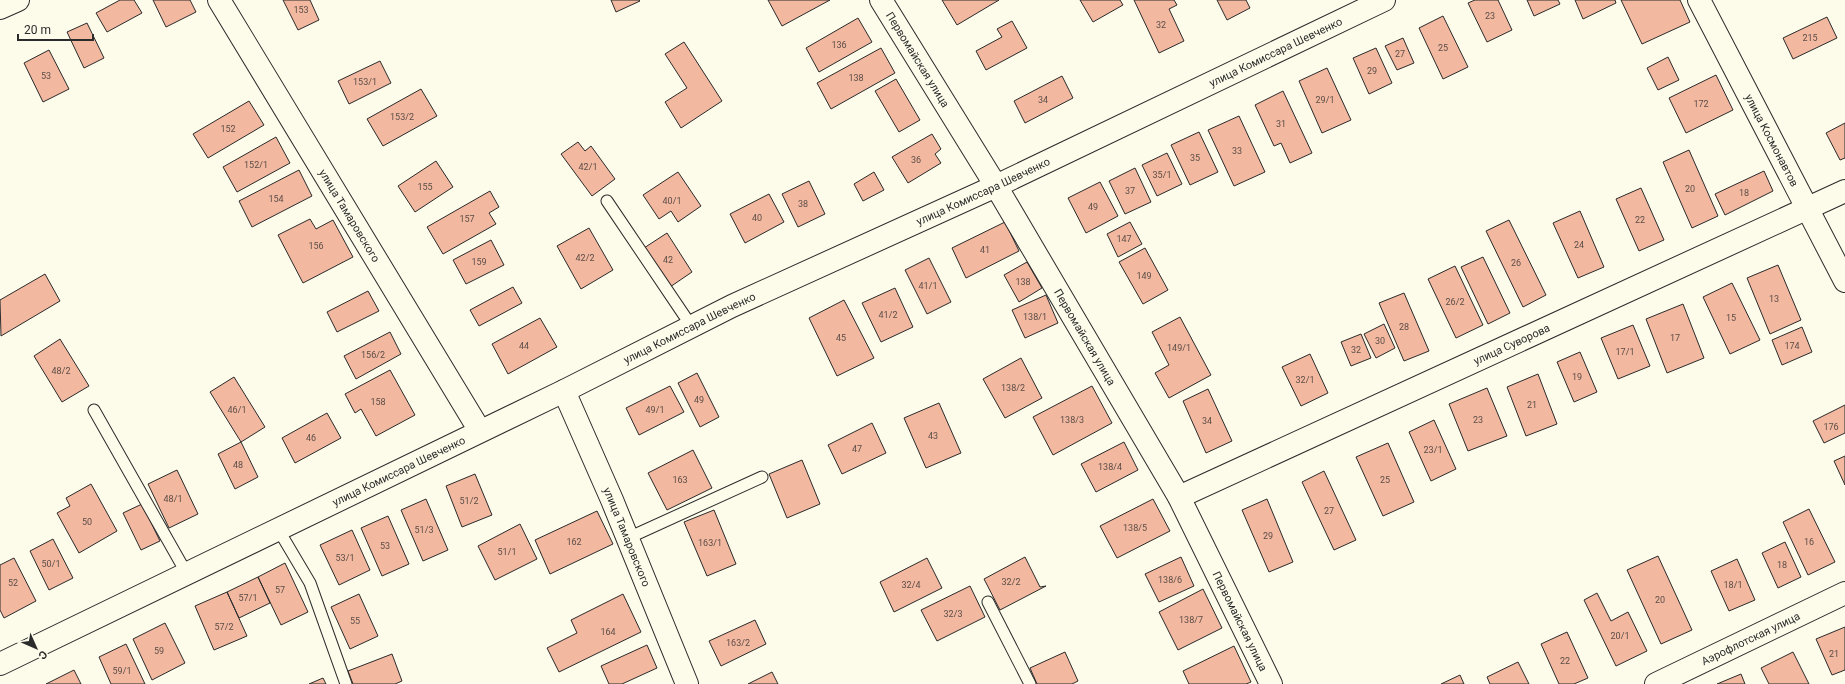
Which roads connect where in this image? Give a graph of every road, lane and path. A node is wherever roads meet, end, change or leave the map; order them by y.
1 (18, 0) edge
2 (219, 0) edge
3 (881, 0) edge
4 (1384, 0) edge
5 (1699, 0) edge
6 (0, 8) edge
7 (996, 186) junction
8 (1845, 192) edge
9 (607, 201) dead end
10 (1808, 208) junction
11 (1845, 281) edge
12 (692, 327) junction
13 (564, 391) junction
14 (94, 410) dead end
15 (480, 431) junction
16 (762, 477) dead end
17 (1179, 497) junction
18 (278, 529) junction
19 (628, 538) junction
20 (187, 574) junction
21 (1845, 593) edge
22 (988, 602) dead end
23 (0, 664) edge
24 (346, 684) edge
25 (687, 684) edge
26 (1030, 684) edge
27 (1271, 684) edge
28 (1656, 684) edge

1 - 6 street
2 - 15 street, улица Тамаровского
3 - 7 street, Первомайская улица
4 - 7 street, улица Комиссара Шевченко
5 - 10 street, улица Космонавтов
7 - 12 street, улица Комиссара Шевченко
7 - 17 street, Первомайская улица
8 - 10 street, улица Суворова
9 - 12 lane
10 - 11 street, улица Космонавтов
10 - 17 street, улица Суворова
12 - 13 street, улица Комиссара Шевченко
13 - 15 street, улица Комиссара Шевченко
13 - 19 street, улица Тамаровского
14 - 20 lane
15 - 18 street, улица Комиссара Шевченко
16 - 19 lane
17 - 27 street, Первомайская улица
18 - 20 street, улица Комиссара Шевченко
18 - 24 lane
19 - 25 street, улица Тамаровского
20 - 23 street, улица Комиссара Шевченко
21 - 28 street, Аэрофлотская улица
22 - 26 lane

